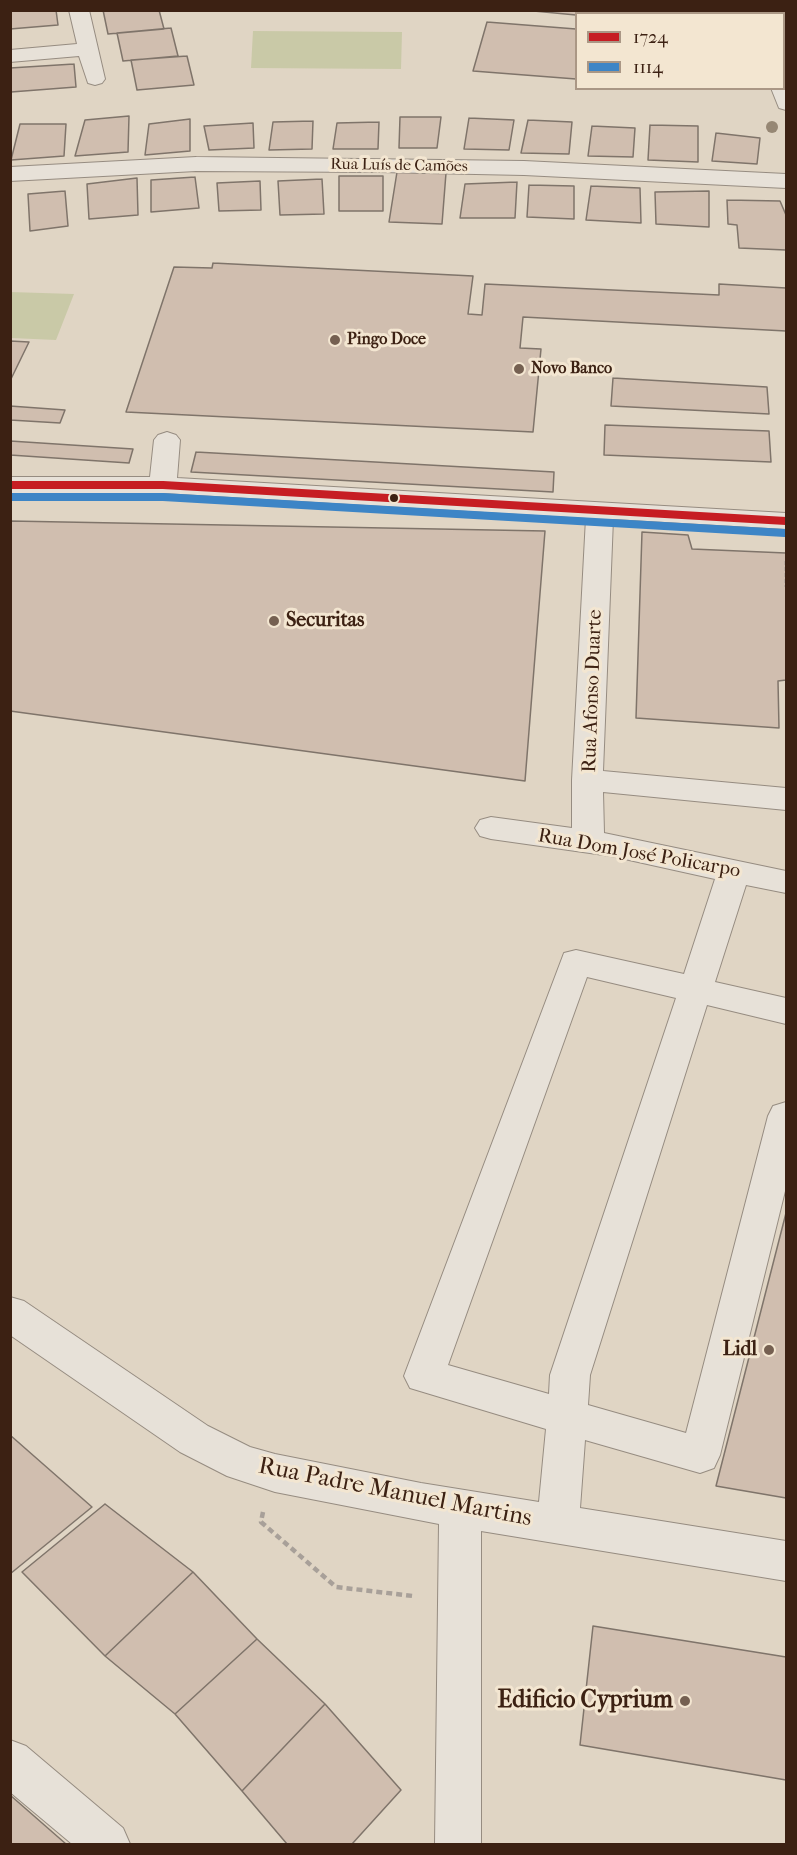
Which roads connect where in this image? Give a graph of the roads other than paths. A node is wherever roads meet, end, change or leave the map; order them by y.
1 (79, 10) edge
2 (88, 49) junction
3 (10, 56) edge
4 (95, 79) dead end
5 (10, 174) edge
6 (786, 181) edge
7 (167, 440) dead end
8 (10, 485) edge
9 (163, 485) junction
10 (600, 512) junction
11 (786, 521) edge
12 (587, 780) junction
13 (786, 799) edge
14 (491, 828) dead end
15 (588, 842) junction
16 (734, 871) junction
17 (786, 882) edge
18 (695, 990) junction
19 (786, 1011) edge
20 (786, 1116) edge
21 (10, 1313) edge
22 (566, 1416) junction
23 (460, 1508) junction
24 (558, 1524) junction
25 (786, 1561) edge
26 (10, 1762) edge
27 (106, 1845) edge
28 (458, 1845) edge

1 - 2 street
2 - 3 street
2 - 4 street
5 - 6 street, Rua Luís de Camões
7 - 9 street
8 - 9 street
9 - 10 street
10 - 11 street
10 - 12 street, Rua Afonso Duarte
12 - 13 street, Rua Afonso Duarte
12 - 15 street
14 - 15 street, Rua Dom José Policarpo
15 - 16 street, Rua Dom José Policarpo
16 - 17 street, Rua Dom José Policarpo
16 - 18 street
18 - 19 street
18 - 22 street
18 - 22 street
20 - 22 street
21 - 23 street, Rua Padre Manuel Martins
22 - 24 street
23 - 24 street, Rua Padre Manuel Martins
23 - 28 street
24 - 25 street, Rua Padre Manuel Martins
26 - 27 street

